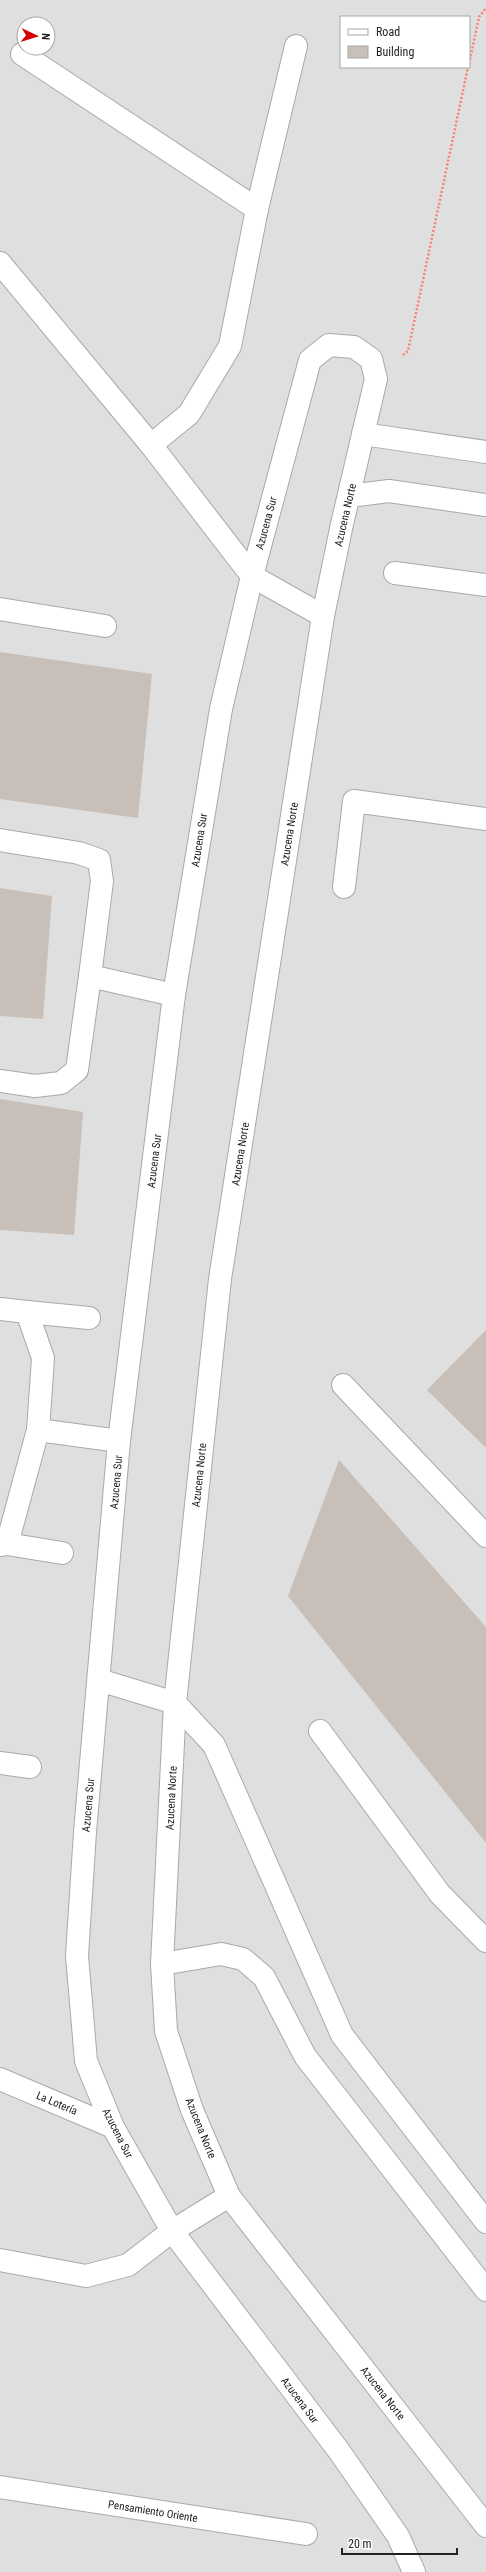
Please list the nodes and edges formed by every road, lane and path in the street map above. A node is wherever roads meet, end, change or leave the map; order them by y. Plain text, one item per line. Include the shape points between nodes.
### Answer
1 (486, 8) edge
2 (296, 46) dead end
3 (25, 56) edge
4 (470, 59) edge
5 (468, 68) edge
6 (257, 209) junction
7 (0, 263) edge
8 (354, 347) joint
9 (376, 379) junction
10 (363, 434) junction
11 (151, 445) junction
12 (486, 452) edge
13 (349, 496) junction
14 (486, 505) edge
15 (395, 573) dead end
16 (252, 576) junction
17 (486, 585) edge
18 (0, 609) edge
19 (323, 616) junction
20 (105, 626) dead end
21 (486, 819) edge
22 (0, 840) edge
23 (344, 886) dead end
24 (90, 976) junction
25 (174, 995) junction
26 (0, 1081) edge
27 (0, 1309) edge
28 (27, 1312) junction
29 (89, 1318) dead end
30 (343, 1386) dead end
31 (38, 1430) junction
32 (119, 1441) junction
33 (486, 1536) edge
34 (4, 1545) edge
35 (62, 1554) dead end
36 (99, 1680) junction
37 (175, 1703) junction
38 (320, 1731) dead end
39 (0, 1763) edge
40 (30, 1767) dead end
41 (486, 1941) edge
42 (162, 1964) junction
43 (0, 2078) edge
44 (113, 2127) junction
45 (229, 2196) junction
46 (486, 2222) edge
47 (172, 2231) junction
48 (0, 2260) edge
49 (486, 2290) edge
50 (0, 2487) edge
51 (486, 2526) edge
52 (306, 2534) dead end
53 (414, 2572) edge

1 - 4 path via 479,18
2 - 6 street
3 - 6 street
5 - 9 path via 408,351
6 - 11 street via 230,346 189,414
7 - 11 street
8 - 9 street, Azucena Norte via 371,359
8 - 16 street, Azucena Sur via 329,345 310,360
9 - 10 street, Azucena Norte
10 - 12 street
10 - 13 street, Azucena Norte
11 - 16 street
13 - 14 street via 389,491
13 - 19 street, Azucena Norte
15 - 17 street
16 - 19 street
16 - 25 street, Azucena Sur via 220,709
18 - 20 street
19 - 37 street, Azucena Norte via 220,1279
21 - 23 street via 354,801
22 - 24 street via 79,853 99,860 102,881
24 - 25 street
24 - 26 street via 78,1070 60,1083 35,1086
25 - 32 street, Azucena Sur
27 - 28 street
28 - 29 street
28 - 31 street via 43,1358
30 - 33 street
31 - 32 street
31 - 34 street
32 - 36 street, Azucena Sur
34 - 35 street
36 - 37 street
36 - 44 street, Azucena Sur via 77,1956 86,2061
37 - 42 street, Azucena Norte
37 - 46 street via 214,1745 342,2035
38 - 41 street via 440,1894
39 - 40 street
42 - 45 street, Azucena Norte via 166,2031 192,2110
42 - 49 street via 220,1954 243,1959 264,1977 305,2056
43 - 44 street, La Lotería
44 - 47 street, Azucena Sur
45 - 47 street
45 - 51 street, Azucena Norte
47 - 48 street via 128,2265 86,2276
47 - 53 street, Azucena Sur via 339,2451 398,2536
50 - 52 street, Pensamiento Oriente

